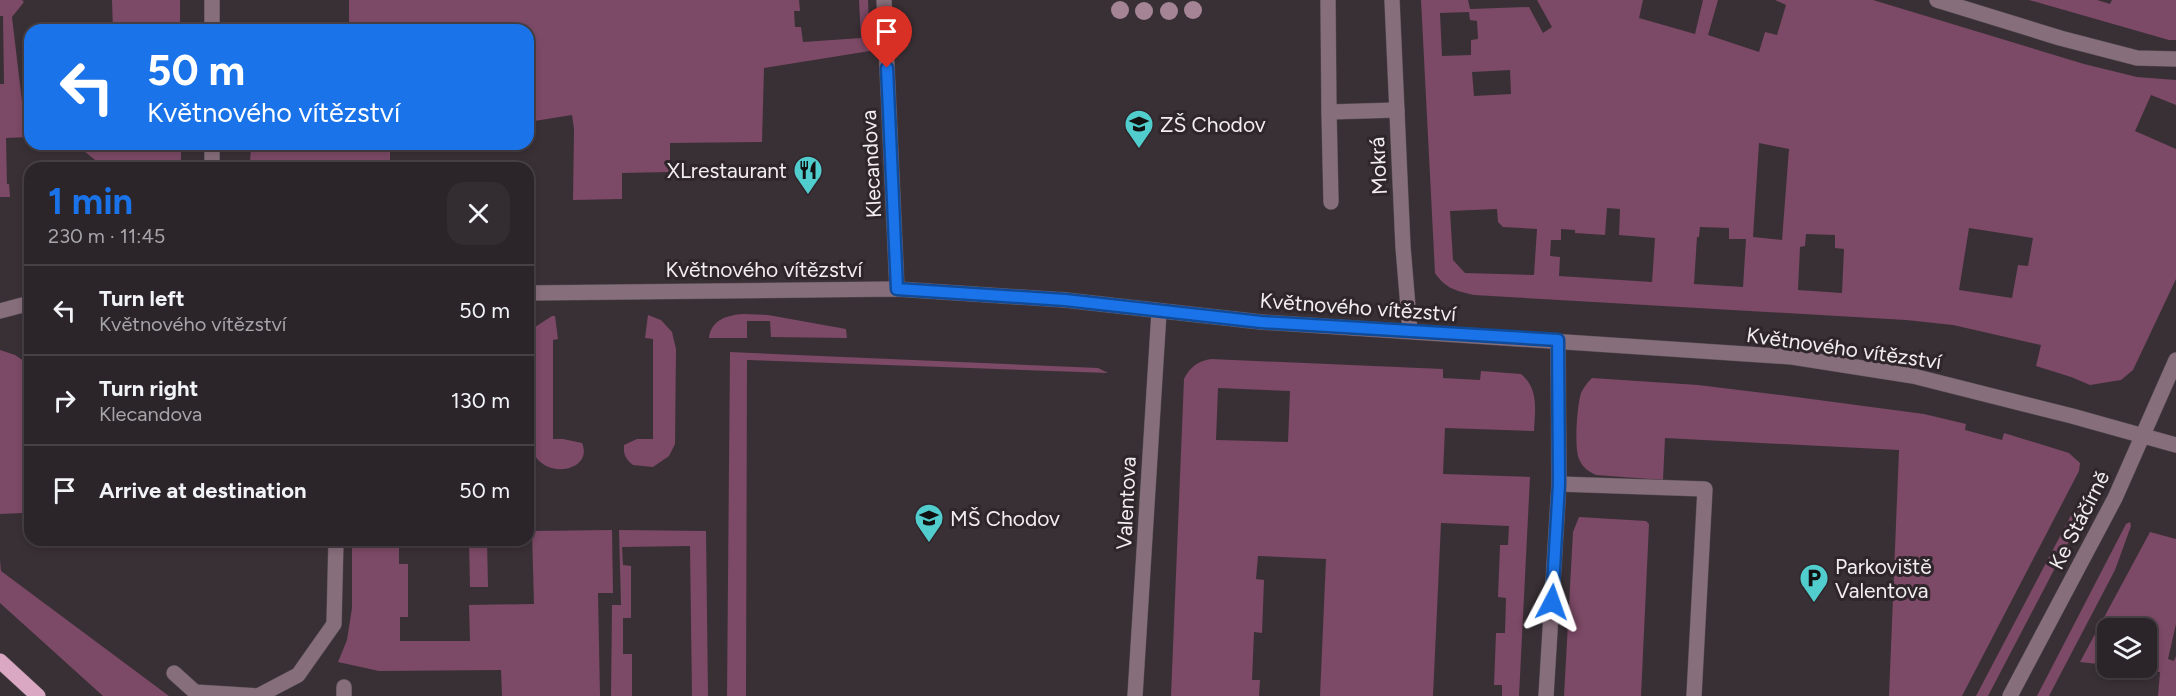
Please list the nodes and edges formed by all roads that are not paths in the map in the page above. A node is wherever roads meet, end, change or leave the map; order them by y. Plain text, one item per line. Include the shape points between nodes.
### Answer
1 (212, 0) edge
2 (884, 0) edge
3 (1328, 0) edge
4 (1392, 0) edge
5 (1937, 0) edge
6 (212, 24) edge
7 (2176, 59) edge
8 (1397, 110) junction
9 (1329, 112) junction
10 (1330, 202) dead end
11 (897, 289) junction
12 (534, 293) edge
13 (24, 305) edge
14 (0, 311) edge
15 (1159, 312) junction
16 (1410, 331) junction
17 (1558, 340) junction
18 (2176, 360) edge
19 (2142, 435) junction
20 (2176, 445) edge
21 (1559, 484) junction
22 (336, 546) edge
23 (0, 661) edge
24 (174, 673) dead end
25 (38, 696) edge
26 (1135, 696) edge
27 (1546, 696) edge
28 (1695, 696) edge
29 (2010, 696) edge

1 - 6 street
2 - 11 street, Klecandova
3 - 9 street
4 - 8 street, Mokrá
5 - 7 street via 2137,58
8 - 9 street
8 - 16 street, Mokrá
9 - 10 street
11 - 12 street, Květnového vítězství
11 - 15 street, Květnového vítězství via 1045,298
13 - 14 street
15 - 16 street, Květnového vítězství
15 - 26 street, Valentova
16 - 17 street, Květnového vítězství
17 - 19 street, Květnového vítězství via 1792,357 1902,374
17 - 21 street
18 - 19 street, Ke Stáčírně
19 - 20 street, Květnového vítězství
19 - 29 street, Ke Stáčírně via 2107,515
21 - 27 street
21 - 28 street via 1705,489
22 - 24 street via 334,624 298,675 258,696 195,692
23 - 25 main road

